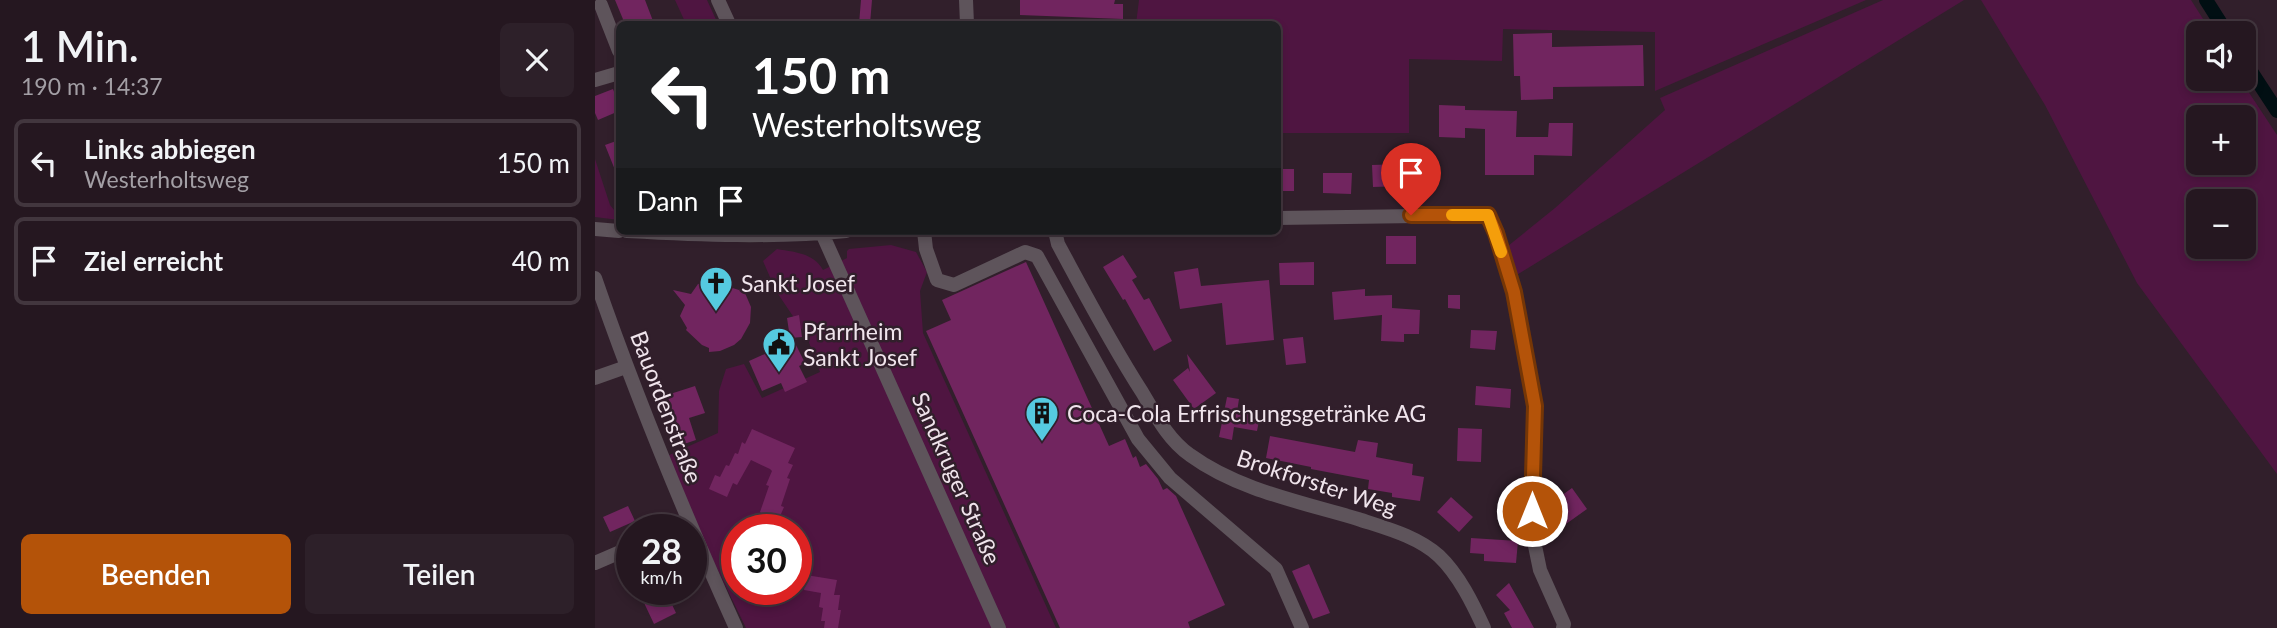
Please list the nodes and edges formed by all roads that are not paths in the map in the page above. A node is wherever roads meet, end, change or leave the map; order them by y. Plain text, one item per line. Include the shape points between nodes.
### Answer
1 (718, 0) edge
2 (966, 0) edge
3 (601, 5) dead end
4 (728, 21) edge
5 (967, 21) edge
6 (616, 43) edge
7 (616, 74) edge
8 (595, 80) edge
9 (1281, 218) edge
10 (595, 229) edge
11 (616, 230) edge
12 (823, 235) edge
13 (924, 235) edge
14 (1056, 235) edge
15 (595, 278) edge
16 (626, 367) junction
17 (595, 378) edge
18 (684, 514) edge
19 (616, 554) edge
20 (595, 563) edge
21 (707, 565) edge
22 (736, 628) edge
23 (999, 628) edge
24 (1302, 628) edge
25 (1484, 628) edge
26 (1563, 628) edge

1 - 4 street
2 - 5 street
3 - 6 street
7 - 8 street
9 - 26 street via 1488,215 1514,292 1535,406 1534,541
10 - 11 street
12 - 23 street, Sandkruger Straße
13 - 24 street via 937,279 954,285 1025,252 1037,256 1138,439 1170,478 1276,569
14 - 25 street, Brokforster Weg via 1107,336 1165,430 1187,453 1216,473 1387,528 1425,546 1455,576
15 - 16 street, Bauordenstraße
16 - 17 street
16 - 18 street, Bauordenstraße
19 - 20 street
21 - 22 street, Bauordenstraße

